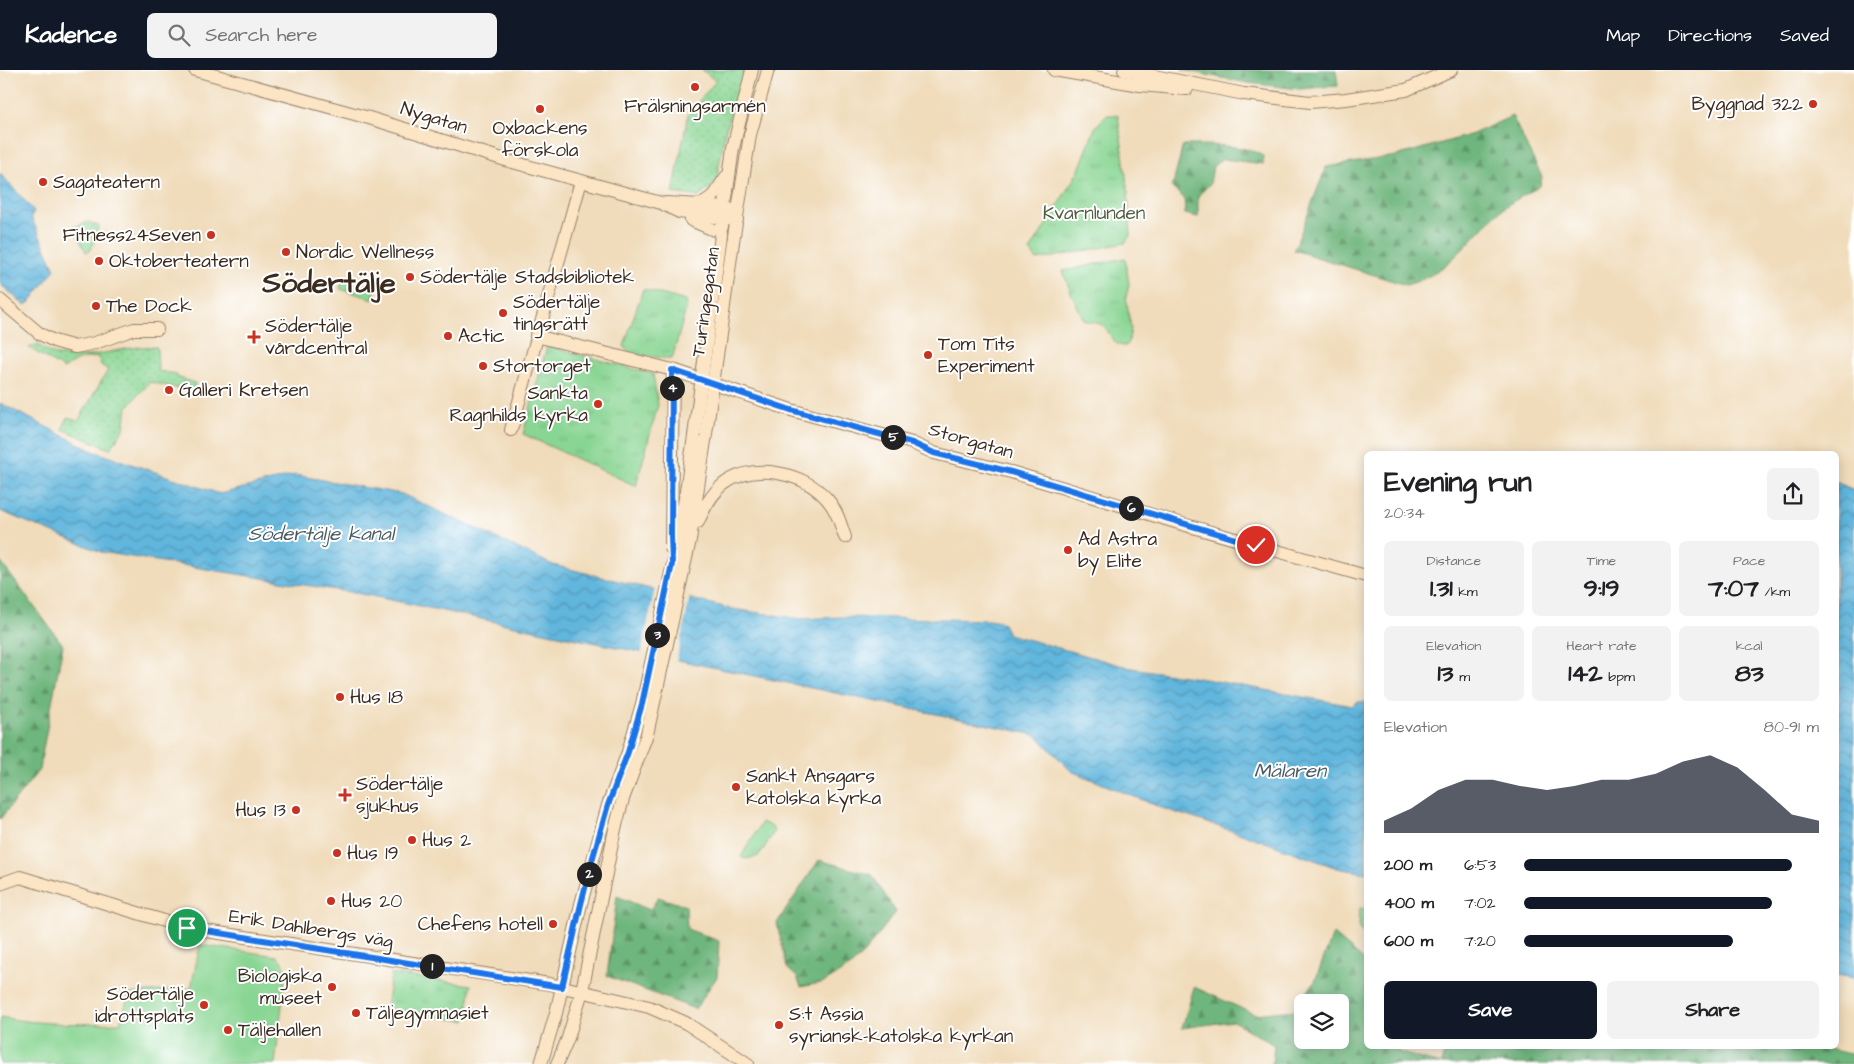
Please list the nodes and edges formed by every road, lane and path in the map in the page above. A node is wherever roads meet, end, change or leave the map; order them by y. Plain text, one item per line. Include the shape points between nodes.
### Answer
1 (195, 70) edge
2 (752, 70) edge
3 (768, 70) edge
4 (1054, 70) edge
5 (1124, 70) edge
6 (1452, 70) edge
7 (1244, 94) junction
8 (730, 168) junction
9 (581, 181) junction
10 (661, 203) junction
11 (700, 205) junction
12 (679, 212) junction
13 (724, 214) junction
14 (737, 215) junction
15 (721, 234) junction
16 (0, 300) edge
17 (157, 329) dead end
18 (536, 336) junction
19 (672, 370) junction
20 (511, 430) dead end
21 (700, 435) junction
22 (844, 537) dead end
23 (680, 538) junction
24 (1364, 575) edge
25 (648, 705) junction
26 (0, 884) edge
27 (562, 987) junction
28 (582, 992) junction
29 (541, 1064) edge
30 (557, 1064) edge
31 (748, 1064) edge

1 - 9 main road, Nygatan
2 - 8 main road, Turingegatan
3 - 14 main road, Turingegatan via 750,135
4 - 7 main road via 1140,85
5 - 7 main road
6 - 7 main road via 1406,90 1346,99 1310,102
8 - 11 main road via 718,190
8 - 13 main road, Turingegatan
9 - 10 main road, Nygatan
9 - 18 main road
10 - 11 main road, Nygatan
10 - 12 main road, Nygatan
11 - 13 main road, Nygatan
12 - 13 main road, Nygatan
12 - 15 main road
13 - 14 main road, Nygatan
13 - 15 main road, Turingegatan
14 - 21 main road, Turingegatan, bridge
15 - 21 main road, Turingegatan, bridge
16 - 17 main road via 35,330 54,341 75,346 95,343 134,329
18 - 19 main road, Storgatan
18 - 20 main road
19 - 23 main road
19 - 24 main road, Storgatan via 791,410 912,443 934,453 1011,472
21 - 23 main road, Turingegatan
22 - 23 main road via 838,515 814,488 775,472 758,472 738,476 724,484
23 - 25 main road
23 - 25 main road via 672,564
25 - 27 main road via 608,805
25 - 28 main road via 644,745 627,786 615,829
26 - 27 main road, Erik Dahlbergs väg via 20,877 187,928
27 - 28 main road, Erik Dahlbergs väg
27 - 29 main road
28 - 30 main road
28 - 31 main road, Erik Dahlbergs väg via 649,1007 686,1023

